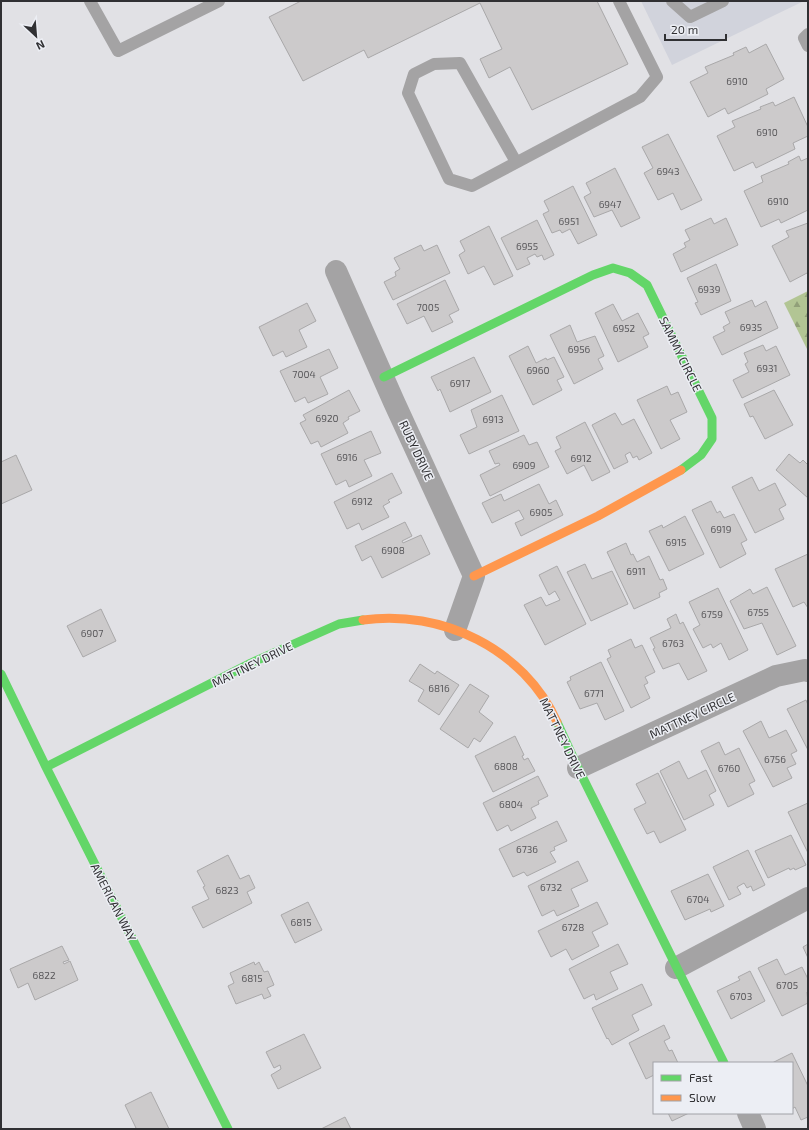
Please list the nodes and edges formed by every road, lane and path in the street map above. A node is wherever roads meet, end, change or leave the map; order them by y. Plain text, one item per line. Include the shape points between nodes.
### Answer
1 (90, 1) edge
2 (619, 1) edge
3 (672, 1) edge
4 (723, 1) edge
5 (216, 2) edge
6 (808, 34) edge
7 (808, 46) edge
8 (516, 162) junction
9 (336, 271) dead end
10 (384, 377) junction
11 (474, 576) junction
12 (455, 630) junction
13 (808, 671) edge
14 (1, 674) edge
15 (46, 767) junction
16 (578, 768) junction
17 (808, 898) edge
18 (676, 968) junction
19 (723, 1062) edge
20 (748, 1114) edge
21 (228, 1129) edge
22 (755, 1129) edge

1 - 5 lane via 118,52
2 - 8 lane via 657,76 640,97
3 - 4 lane via 690,17
6 - 7 lane via 804,38
8 - 8 lane via 472,186 449,179 408,93 414,74 434,64 460,64
9 - 10 street, RUBY DRIVE
10 - 11 street, RUBY DRIVE
10 - 11 street, SAMMY CIRCLE via 586,278 613,268 630,273 647,285 712,418 712,439 701,455 685,468 598,516
11 - 12 street
12 - 15 street, MATTNEY DRIVE via 420,620 380,618 339,624 251,663
12 - 16 street, MATTNEY DRIVE via 487,644 513,662 535,685 553,713
13 - 16 street, MATTNEY CIRCLE via 776,676
14 - 15 street, AMERICAN WAY
15 - 21 street, AMERICAN WAY
16 - 18 street, MATTNEY DRIVE
17 - 18 street
18 - 19 street, MATTNEY DRIVE
20 - 22 street

